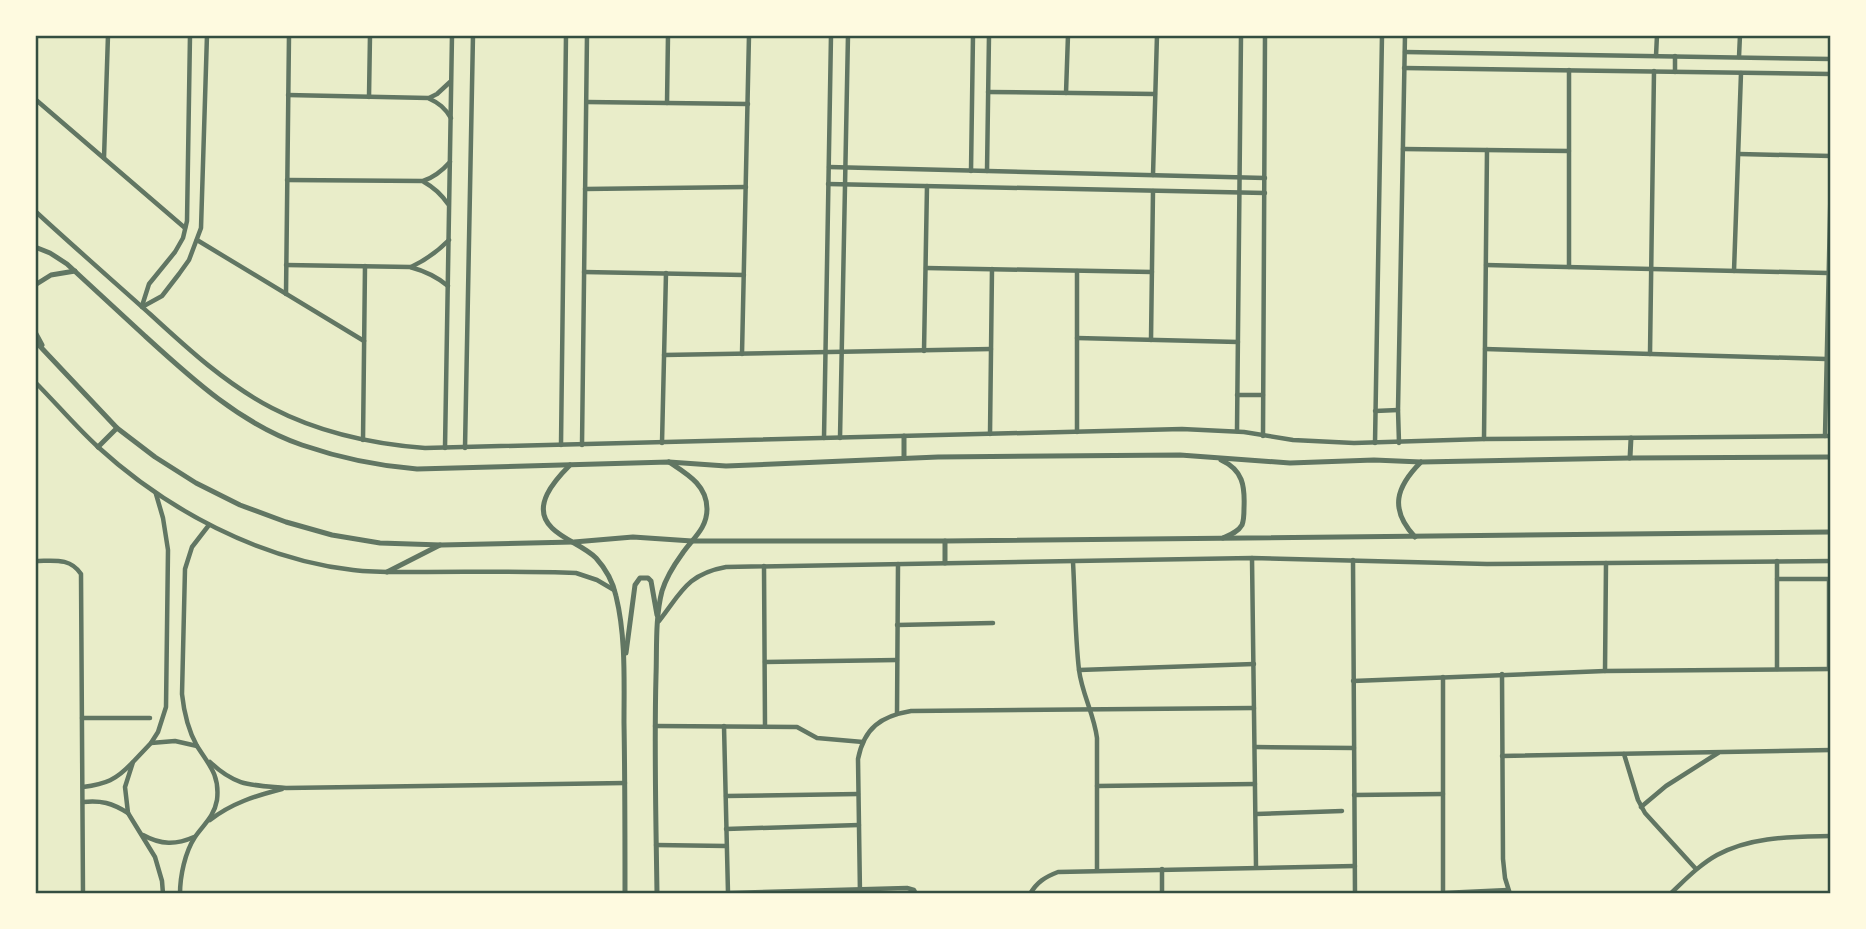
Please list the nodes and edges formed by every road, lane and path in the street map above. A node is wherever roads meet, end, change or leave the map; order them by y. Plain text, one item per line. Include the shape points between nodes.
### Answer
1 (108, 35) edge
2 (190, 35) edge
3 (207, 35) edge
4 (289, 35) edge
5 (370, 35) edge
6 (452, 35) edge
7 (473, 35) edge
8 (566, 35) edge
9 (587, 35) edge
10 (668, 35) edge
11 (749, 35) edge
12 (831, 35) edge
13 (848, 35) edge
14 (973, 35) edge
15 (989, 35) edge
16 (1068, 35) edge
17 (1157, 35) edge
18 (1241, 35) edge
19 (1265, 35) edge
20 (1382, 35) edge
21 (1405, 35) edge
22 (1657, 35) edge
23 (1740, 35) edge
24 (1405, 52) junction
25 (1656, 56) junction
26 (1675, 56) junction
27 (1739, 57) junction
28 (1831, 58) edge
29 (1404, 68) junction
30 (1569, 70) junction
31 (1654, 71) junction
32 (1675, 72) junction
33 (1741, 73) junction
34 (1831, 74) edge
35 (451, 81) junction
36 (988, 92) junction
37 (1066, 93) junction
38 (1155, 94) junction
39 (288, 95) junction
40 (369, 97) junction
41 (428, 98) junction
42 (35, 99) edge
43 (587, 102) junction
44 (667, 103) junction
45 (748, 104) junction
46 (451, 118) junction
47 (1403, 149) junction
48 (1487, 150) junction
49 (1569, 151) junction
50 (1739, 154) junction
51 (1831, 156) edge
52 (104, 159) junction
53 (450, 162) junction
54 (829, 167) junction
55 (845, 167) junction
56 (971, 170) junction
57 (987, 171) junction
58 (1831, 171) edge
59 (1153, 175) junction
60 (1239, 177) junction
61 (1265, 178) junction
62 (287, 180) junction
63 (423, 181) junction
64 (828, 184) junction
65 (845, 184) junction
66 (927, 186) junction
67 (746, 187) junction
68 (586, 189) junction
69 (1153, 191) junction
70 (1239, 193) junction
71 (1265, 193) junction
72 (449, 207) junction
73 (35, 211) edge
74 (185, 228) junction
75 (197, 240) junction
76 (449, 240) junction
77 (35, 247) edge
78 (286, 265) junction
79 (1486, 265) junction
80 (365, 266) junction
81 (410, 267) junction
82 (1569, 267) junction
83 (926, 268) junction
84 (992, 269) junction
85 (1651, 269) junction
86 (75, 271) junction
87 (1077, 271) junction
88 (1734, 271) junction
89 (584, 272) junction
90 (1152, 272) junction
91 (666, 273) junction
92 (1828, 273) junction
93 (744, 275) junction
94 (35, 285) edge
95 (448, 286) junction
96 (286, 294) junction
97 (142, 307) junction
98 (35, 332) edge
99 (1077, 338) junction
100 (1151, 340) junction
101 (35, 341) edge
102 (364, 341) junction
103 (1238, 342) junction
104 (991, 349) junction
105 (1485, 349) junction
106 (925, 351) junction
107 (825, 352) junction
108 (842, 352) junction
109 (47, 353) junction
110 (742, 354) junction
111 (1650, 354) junction
112 (664, 355) junction
113 (1826, 359) junction
114 (35, 382) edge
115 (1237, 395) junction
116 (1264, 395) junction
117 (1398, 410) junction
118 (1375, 411) junction
119 (117, 428) junction
120 (1237, 431) junction
121 (1077, 432) junction
122 (990, 434) junction
123 (904, 436) junction
124 (1263, 436) junction
125 (1828, 436) edge
126 (824, 438) junction
127 (840, 438) junction
128 (1631, 438) junction
129 (1484, 439) junction
130 (363, 440) junction
131 (662, 443) junction
132 (1375, 443) junction
133 (1399, 443) junction
134 (561, 445) junction
135 (582, 445) junction
136 (98, 447) junction
137 (445, 448) junction
138 (465, 448) junction
139 (1630, 457) junction
140 (1831, 457) edge
141 (904, 458) junction
142 (1217, 458) junction
143 (668, 462) junction
144 (1420, 462) junction
145 (570, 465) junction
146 (156, 493) junction
147 (209, 525) junction
148 (1831, 532) edge
149 (1415, 537) junction
150 (1220, 539) junction
151 (692, 541) junction
152 (945, 541) junction
153 (574, 542) junction
154 (441, 545) junction
155 (1252, 558) junction
156 (1353, 560) junction
157 (35, 561) edge
158 (1777, 561) junction
159 (1831, 561) edge
160 (1073, 562) junction
161 (945, 563) junction
162 (1606, 563) junction
163 (898, 564) junction
164 (764, 566) junction
165 (387, 572) junction
166 (1777, 579) junction
167 (1830, 579) edge
168 (615, 591) junction
169 (658, 621) junction
170 (993, 623) dead end
171 (897, 625) junction
172 (897, 660) junction
173 (765, 662) junction
174 (1254, 664) junction
175 (624, 666) junction
176 (1777, 669) junction
177 (1830, 669) edge
178 (1079, 670) junction
179 (1605, 671) junction
180 (1502, 674) junction
181 (1443, 677) junction
182 (1353, 681) junction
183 (1254, 708) junction
184 (1091, 709) junction
185 (897, 713) junction
186 (82, 718) junction
187 (150, 718) dead end
188 (655, 726) junction
189 (724, 726) junction
190 (765, 726) junction
191 (863, 742) junction
192 (151, 743) junction
193 (197, 746) junction
194 (1255, 747) junction
195 (1354, 748) junction
196 (1831, 750) edge
197 (1720, 752) junction
198 (1624, 754) junction
199 (1502, 756) junction
200 (133, 762) junction
201 (210, 762) junction
202 (625, 783) junction
203 (1255, 784) junction
204 (1097, 786) junction
205 (83, 787) junction
206 (286, 788) junction
207 (858, 794) junction
208 (1443, 794) junction
209 (1354, 795) junction
210 (725, 796) junction
211 (83, 802) junction
212 (1641, 807) junction
213 (1342, 811) dead end
214 (128, 813) junction
215 (1256, 814) junction
216 (209, 821) junction
217 (859, 825) junction
218 (726, 829) junction
219 (142, 835) junction
220 (196, 836) junction
221 (1831, 836) edge
222 (656, 845) junction
223 (726, 846) junction
224 (1354, 866) junction
225 (1256, 867) junction
226 (1162, 869) junction
227 (1097, 870) junction
228 (1696, 870) junction
229 (860, 891) edge
230 (1509, 892) edge
231 (763, 893) edge
232 (1443, 893) edge
233 (83, 894) edge
234 (163, 894) edge
235 (180, 894) edge
236 (625, 894) edge
237 (657, 894) edge
238 (728, 894) edge
239 (916, 894) edge
240 (1030, 894) edge
241 (1162, 894) edge
242 (1355, 894) edge
243 (1670, 894) edge

1 - 52 street
2 - 74 street
3 - 75 street
4 - 39 street
5 - 40 street
6 - 35 street
7 - 138 street
8 - 134 street
9 - 43 street
10 - 44 street
11 - 45 street
12 - 54 street
13 - 55 street
14 - 56 street
15 - 36 street
16 - 37 street
17 - 38 street
18 - 60 street
19 - 61 street
20 - 118 street
21 - 24 street
22 - 25 street
23 - 27 street
24 - 25 street
24 - 29 street
25 - 26 street
26 - 27 street
26 - 32 street
27 - 28 street
29 - 30 street
29 - 47 street
30 - 31 street
30 - 49 street
31 - 32 street
31 - 85 street
32 - 33 street
33 - 34 street
33 - 50 street
35 - 41 street
35 - 46 street
36 - 37 street
36 - 57 street
37 - 38 street
38 - 59 street
39 - 40 street
39 - 62 street
40 - 41 street
41 - 46 street via 438,102
42 - 52 street
43 - 44 street
43 - 68 street
44 - 45 street
45 - 67 street
46 - 53 street
47 - 48 street
47 - 117 street
48 - 49 street
48 - 79 street
49 - 82 street
50 - 51 street
50 - 88 street
52 - 74 street
53 - 63 street
53 - 72 street
54 - 55 street
54 - 64 street
55 - 56 street
55 - 65 street
56 - 57 street
57 - 59 street
58 - 92 street
59 - 60 street
60 - 61 street
60 - 70 street
61 - 71 street
62 - 63 street
62 - 78 street
63 - 72 street via 443,196
64 - 65 street
64 - 107 street
65 - 66 street
65 - 108 street
66 - 69 street
66 - 83 street
67 - 68 street
67 - 93 street
68 - 89 street
69 - 70 street
69 - 90 street
70 - 71 street
70 - 103 street
71 - 116 street
72 - 76 street
73 - 97 street
74 - 97 street via 176,252 149,284
75 - 96 street
75 - 97 street via 189,260 162,296
76 - 81 street via 425,261
76 - 95 street
77 - 86 street
78 - 80 street
78 - 96 street
79 - 82 street
79 - 105 street
80 - 81 street
80 - 102 street
81 - 95 street
82 - 85 street
83 - 84 street
83 - 106 street
84 - 87 street
84 - 104 street
85 - 88 street
85 - 111 street
86 - 94 street via 51,275
86 - 145 street via 190,378 224,404 300,444 347,459 417,469
87 - 90 street
87 - 99 street
88 - 92 street
89 - 91 street
89 - 135 street
90 - 100 street
91 - 93 street
91 - 112 street
92 - 113 street
93 - 110 street
95 - 137 street
96 - 102 street
97 - 130 street via 206,365 272,409
98 - 109 street
99 - 100 street
99 - 121 street
100 - 103 street
101 - 109 street
102 - 130 street
103 - 115 street
104 - 106 street
104 - 122 street
105 - 111 street
105 - 129 street
106 - 108 street
107 - 108 street
107 - 110 street
107 - 126 street
108 - 127 street
109 - 119 street
110 - 112 street
111 - 113 street
112 - 131 street
113 - 125 street
114 - 136 street
115 - 116 street
115 - 120 street
116 - 124 street
117 - 118 street
117 - 133 street
118 - 132 street
119 - 136 street
119 - 154 street via 196,483 286,522 380,543
120 - 121 street
120 - 124 street
121 - 122 street
122 - 123 street
123 - 127 street
123 - 141 street
124 - 132 street
125 - 128 street
126 - 127 street
126 - 131 street
128 - 129 street
128 - 139 street
129 - 133 street
130 - 137 street
131 - 135 street
132 - 133 street
134 - 135 street
134 - 138 street
136 - 146 street
137 - 138 street
139 - 140 street
139 - 144 street
141 - 142 street
141 - 143 street via 726,466
142 - 144 street via 1290,463
142 - 150 street via 1233,466 1245,495 1240,528
143 - 145 street
143 - 151 street via 691,477 704,493 705,524
144 - 149 street via 1401,485 1398,499 1399,514
145 - 153 street via 550,487 544,515 551,528
146 - 147 street
146 - 192 street via 168,550 166,695 163,720
147 - 165 street via 304,562
147 - 193 street via 192,547 186,569 182,694
148 - 149 street
149 - 150 street
150 - 152 street
151 - 152 street
151 - 153 street via 633,537
151 - 169 street via 667,578
152 - 161 street
153 - 154 street
153 - 168 street via 596,558
154 - 165 street
155 - 156 street
155 - 160 street
155 - 174 street
156 - 162 street
156 - 182 street
157 - 186 street via 69,562 81,574
158 - 159 street
158 - 162 street
158 - 166 street
160 - 161 street
160 - 178 street
161 - 163 street
162 - 179 street
163 - 164 street
163 - 171 street
164 - 169 street via 701,574
164 - 173 street
165 - 168 street via 576,573
166 - 167 street
166 - 176 street
167 - 177 street
168 - 175 street
169 - 175 street via 652,585 648,578 640,579 635,585
169 - 188 street
170 - 171 street
171 - 172 street
172 - 173 street
172 - 185 street
173 - 190 street
174 - 178 street
174 - 183 street
175 - 202 street
176 - 177 street
176 - 179 street
178 - 184 street
179 - 180 street
180 - 181 street
180 - 199 street
181 - 182 street
181 - 208 street
182 - 195 street
183 - 184 street
183 - 194 street
184 - 185 street
184 - 204 street via 1097,738
185 - 191 street via 876,724
186 - 187 street
186 - 205 street
188 - 189 street
188 - 222 street
189 - 190 street
189 - 210 street
190 - 191 street via 797,727 817,738
191 - 207 street
192 - 193 street via 175,741
192 - 200 street
193 - 201 street
194 - 195 street
194 - 203 street
195 - 209 street
196 - 197 street
197 - 198 street
197 - 212 street
198 - 199 street
198 - 212 street
199 - 230 street via 1503,859
200 - 205 street via 120,776
200 - 214 street via 125,787
201 - 206 street via 241,783
201 - 216 street via 217,802
202 - 206 street
202 - 236 street
203 - 204 street
203 - 215 street
204 - 227 street
205 - 211 street
206 - 216 street via 242,801
207 - 210 street
207 - 217 street
208 - 209 street
208 - 232 street
209 - 224 street
210 - 218 street
211 - 214 street via 114,804
211 - 233 street
212 - 228 street
213 - 215 street
214 - 219 street
215 - 225 street
216 - 220 street
217 - 218 street
217 - 229 street
218 - 223 street
219 - 220 street via 169,844
219 - 234 street via 159,869
220 - 235 street via 185,862
221 - 228 street via 1763,839 1739,845
222 - 223 street
222 - 237 street
223 - 238 street
224 - 225 street
224 - 242 street
225 - 226 street
226 - 227 street
226 - 241 street
227 - 240 street via 1046,876
228 - 243 street
229 - 231 street
229 - 239 street via 907,888
230 - 232 street
231 - 238 street

